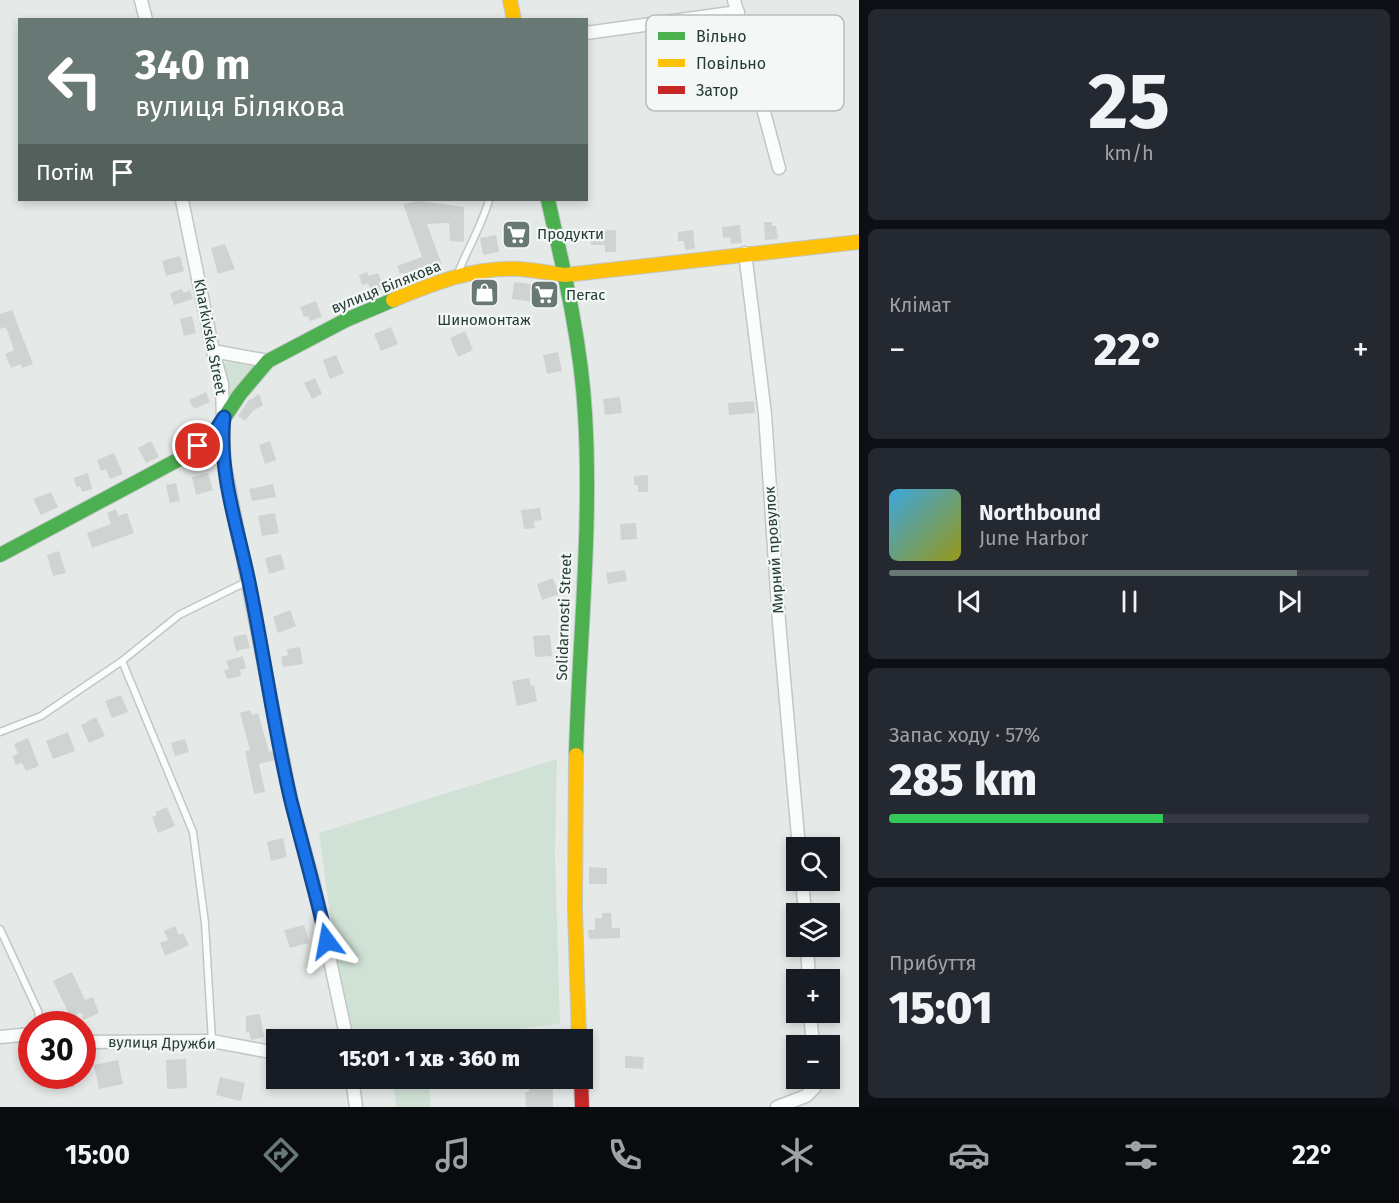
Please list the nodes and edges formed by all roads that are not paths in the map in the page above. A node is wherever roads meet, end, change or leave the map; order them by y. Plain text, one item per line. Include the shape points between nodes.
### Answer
1 (141, 0) edge
2 (510, 0) edge
3 (736, 6) edge
4 (686, 15) edge
5 (146, 18) edge
6 (514, 18) edge
7 (646, 22) edge
8 (588, 33) edge
9 (764, 111) edge
10 (779, 168) dead end
11 (182, 201) edge
12 (489, 201) edge
13 (548, 201) edge
14 (859, 242) edge
15 (745, 253) junction
16 (565, 275) junction
17 (457, 276) junction
18 (213, 351) junction
19 (268, 361) junction
20 (224, 417) junction
21 (0, 555) edge
22 (249, 580) junction
23 (122, 661) junction
24 (0, 732) edge
25 (799, 837) edge
26 (0, 929) edge
27 (38, 1011) edge
28 (345, 1029) edge
29 (579, 1029) edge
30 (18, 1035) edge
31 (0, 1037) edge
32 (212, 1041) junction
33 (96, 1042) edge
34 (266, 1051) edge
35 (354, 1089) edge
36 (581, 1089) edge
37 (813, 1089) edge
38 (356, 1107) edge
39 (582, 1107) edge
40 (777, 1107) edge

1 - 5 street
2 - 6 street
3 - 4 street
7 - 8 street
9 - 10 street
11 - 18 street, Kharkivska Street
12 - 17 lane
13 - 16 street, Solidarnosti Street
14 - 15 street, вулиця Білякова
15 - 16 street, вулиця Білякова
15 - 25 street, Мирний провулок via 765,414
16 - 17 street, вулиця Білякова via 519,269
16 - 29 street, Solidarnosti Street via 578,340 586,456 574,922
17 - 19 street, вулиця Білякова via 346,320
18 - 19 street
18 - 20 street, Kharkivska Street via 222,384
19 - 20 street, вулиця Білякова
20 - 21 street, вулиця Білякова via 212,436 185,456
20 - 22 street, Kharkivska Street via 224,462
22 - 23 lane via 179,615
22 - 28 street, Kharkivska Street via 291,800
23 - 24 lane via 41,716
23 - 32 lane via 193,832 205,923
26 - 27 lane
30 - 31 street
32 - 33 street, вулиця Дружби
32 - 34 street, вулиця Дружби
35 - 38 street
36 - 39 street
37 - 40 street via 806,1096

